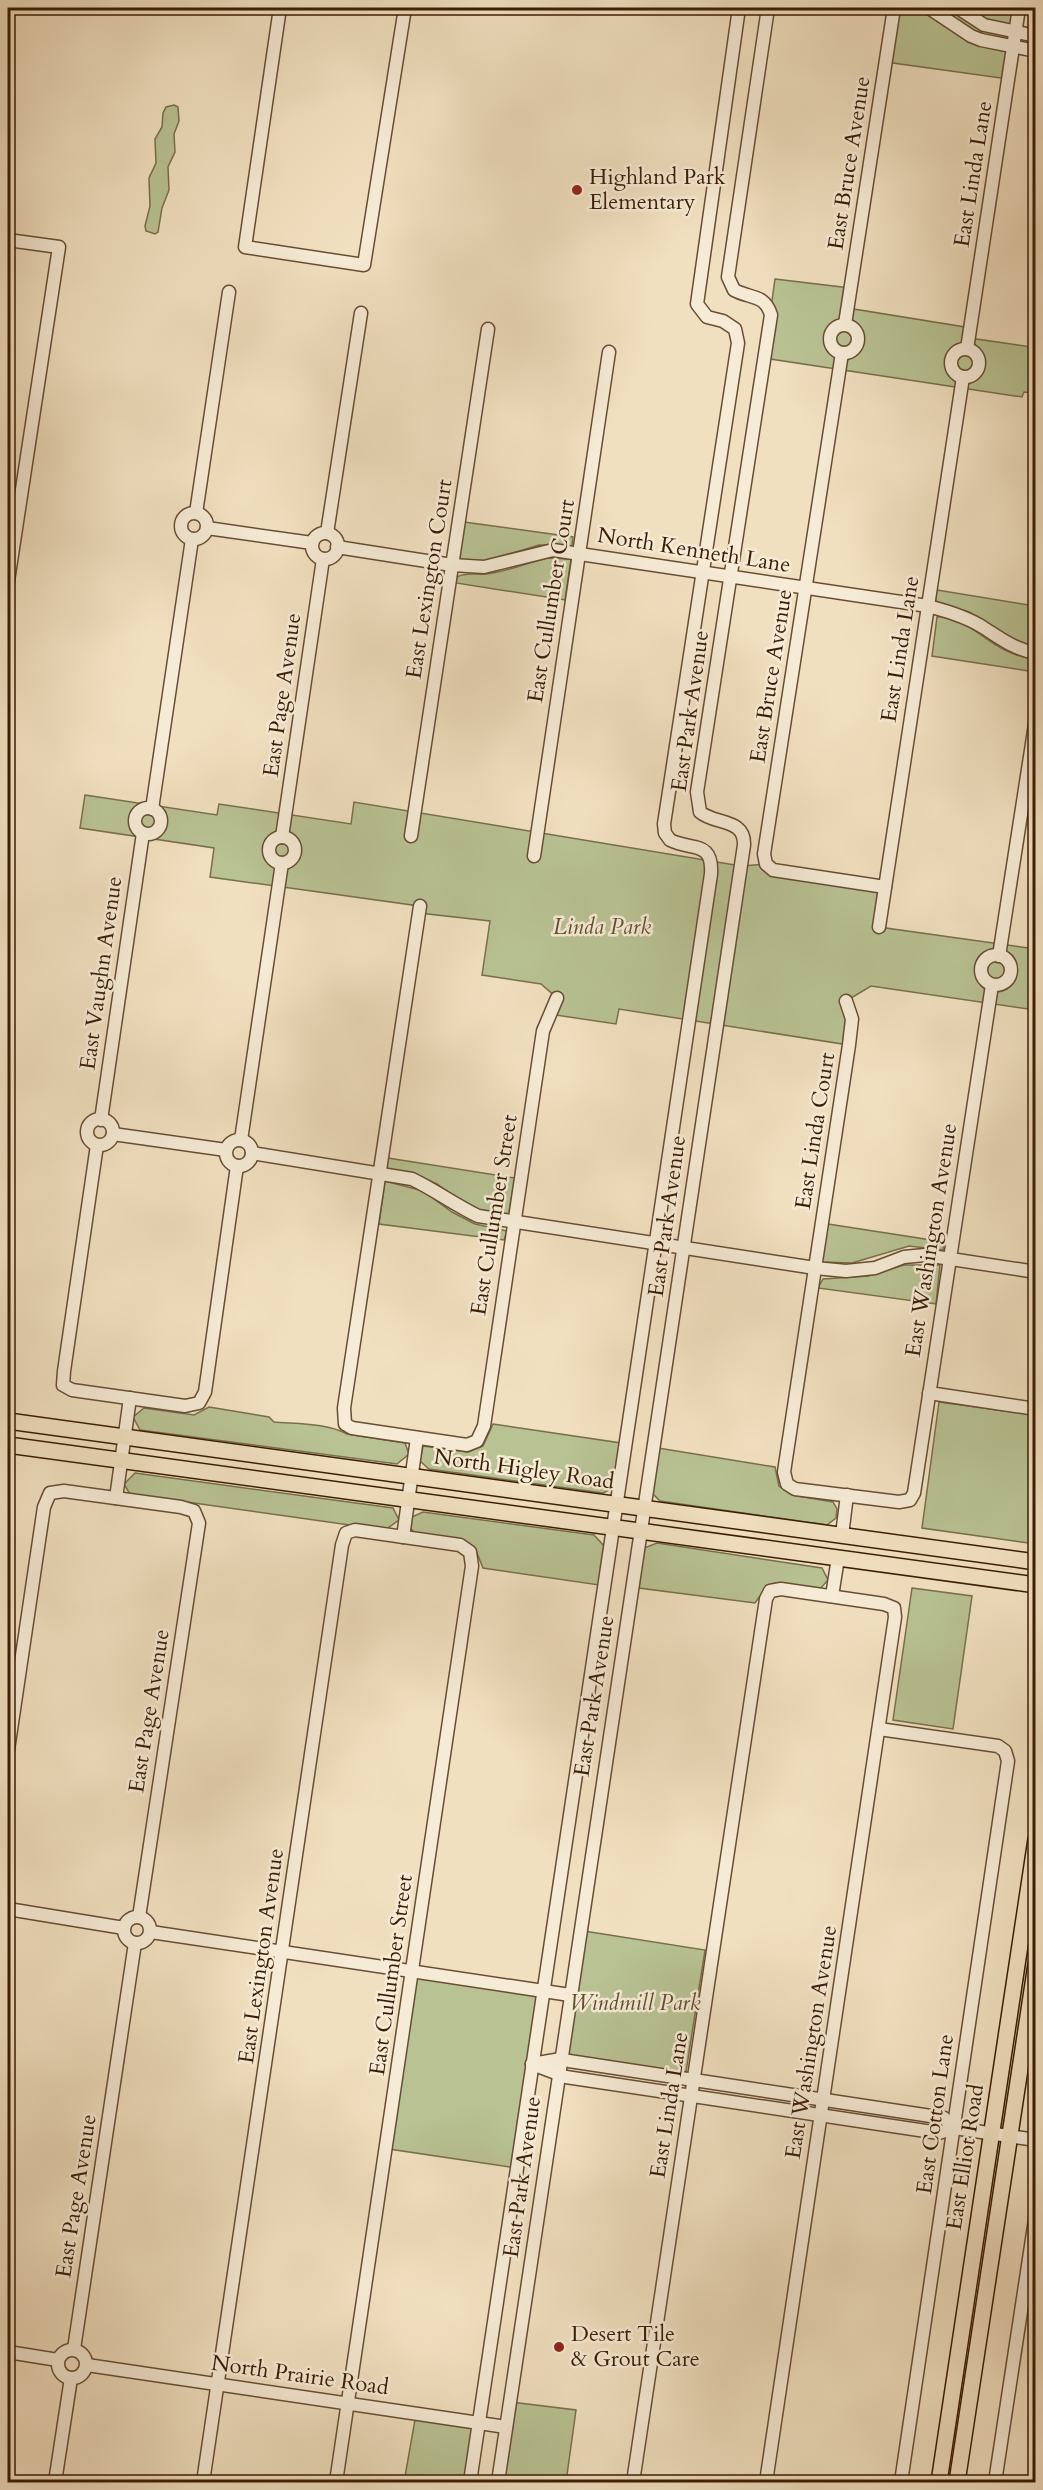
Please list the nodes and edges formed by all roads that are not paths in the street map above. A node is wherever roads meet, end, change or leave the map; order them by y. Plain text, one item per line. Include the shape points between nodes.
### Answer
1 (280, 8) edge
2 (405, 8) edge
3 (740, 8) edge
4 (768, 8) edge
5 (894, 8) edge
6 (929, 8) edge
7 (957, 8) edge
8 (1019, 8) edge
9 (1035, 36) edge
10 (1014, 40) junction
11 (1035, 51) edge
12 (8, 240) edge
13 (229, 292) dead end
14 (361, 313) dead end
15 (845, 324) junction
16 (488, 329) dead end
17 (967, 349) junction
18 (609, 352) dead end
19 (842, 353) junction
20 (963, 376) junction
21 (196, 513) junction
22 (207, 528) junction
23 (327, 533) junction
24 (192, 539) junction
25 (312, 543) junction
26 (338, 547) junction
27 (579, 554) junction
28 (323, 559) junction
29 (453, 566) junction
30 (703, 572) junction
31 (731, 577) junction
32 (8, 581) edge
33 (806, 589) junction
34 (928, 606) junction
35 (1035, 653) edge
36 (1035, 718) edge
37 (152, 809) junction
38 (143, 833) junction
39 (411, 836) dead end
40 (282, 837) junction
41 (534, 856) dead end
42 (282, 863) junction
43 (885, 887) junction
44 (420, 906) dead end
45 (879, 927) dead end
46 (999, 956) junction
47 (992, 985) junction
48 (557, 998) dead end
49 (846, 1001) dead end
50 (100, 1120) junction
51 (112, 1134) junction
52 (241, 1140) junction
53 (97, 1145) junction
54 (226, 1150) junction
55 (252, 1154) junction
56 (237, 1166) junction
57 (379, 1174) junction
58 (514, 1223) junction
59 (655, 1244) junction
60 (683, 1249) junction
61 (949, 1258) junction
62 (815, 1268) junction
63 (1035, 1272) edge
64 (929, 1393) junction
65 (130, 1398) junction
66 (1035, 1409) edge
67 (8, 1421) edge
68 (124, 1437) junction
69 (417, 1438) junction
70 (8, 1445) edge
71 (121, 1461) junction
72 (411, 1477) junction
73 (848, 1495) junction
74 (116, 1498) junction
75 (408, 1499) junction
76 (616, 1504) junction
77 (644, 1508) junction
78 (613, 1527) junction
79 (641, 1531) junction
80 (842, 1535) junction
81 (403, 1537) junction
82 (838, 1558) junction
83 (1035, 1562) edge
84 (1035, 1585) edge
85 (832, 1596) junction
86 (879, 1729) junction
87 (8, 1750) edge
88 (1035, 1839) edge
89 (8, 1909) edge
90 (139, 1917) junction
91 (124, 1928) junction
92 (151, 1932) junction
93 (135, 1943) junction
94 (283, 1951) junction
95 (1035, 1964) edge
96 (413, 1971) junction
97 (543, 1991) junction
98 (570, 1995) junction
99 (561, 2060) junction
100 (532, 2064) junction
101 (558, 2076) junction
102 (694, 2080) junction
103 (692, 2095) junction
104 (823, 2100) junction
105 (821, 2115) junction
106 (954, 2128) junction
107 (1000, 2135) junction
108 (1035, 2140) edge
109 (1035, 2213) edge
110 (74, 2349) junction
111 (8, 2352) edge
112 (58, 2360) junction
113 (87, 2365) junction
114 (71, 2378) junction
115 (218, 2384) junction
116 (348, 2404) junction
117 (477, 2423) junction
118 (506, 2427) junction
119 (55, 2482) edge
120 (203, 2482) edge
121 (336, 2482) edge
122 (470, 2482) edge
123 (498, 2482) edge
124 (633, 2482) edge
125 (766, 2482) edge
126 (901, 2482) edge
127 (939, 2482) edge
128 (957, 2482) edge
129 (995, 2482) edge

1 - 2 street via 245,247 364,266
3 - 30 street, East Park Avenue via 697,294 702,313 730,324 738,343
4 - 31 street, East Park Avenue via 728,277 734,290 760,299 768,305 771,315
5 - 15 street, East Bruce Avenue
6 - 10 street via 970,36 991,44
7 - 10 street
8 - 10 street
9 - 10 street
10 - 11 street
10 - 17 street, East Linda Lane
12 - 32 street via 59,247
13 - 21 street
14 - 23 street
15 - 19 street, East Bruce Avenue via 834,328 830,339 833,348
15 - 19 street, East Bruce Avenue via 854,328 859,339 851,351
16 - 29 street, East Lexington Court
17 - 20 street, East Linda Lane via 976,354 978,366 972,374
17 - 20 street, East Linda Lane via 958,350 951,358 952,369
18 - 27 street, East Cullumber Court
19 - 33 street, East Bruce Avenue
20 - 34 street, East Linda Lane
21 - 22 street via 205,519
21 - 24 street via 188,515 182,524 184,534
22 - 24 street via 202,536
22 - 25 street
23 - 25 street via 318,535
23 - 26 street via 335,538
24 - 37 street
25 - 28 street via 314,553
26 - 28 street via 333,556
26 - 29 street, North Kenneth Lane
27 - 29 street, North Kenneth Lane via 553,550 484,567
27 - 30 street, North Kenneth Lane
27 - 41 street, East Cullumber Court
28 - 40 street, East Page Avenue
29 - 39 street, East Lexington Court
30 - 31 street, North Kenneth Lane
30 - 59 street, East Park Avenue via 664,824 670,840 705,850 711,859 711,874
31 - 33 street, North Kenneth Lane
31 - 60 street, East Park Avenue via 697,792 700,812 706,818 738,827 743,832 744,845
33 - 34 street, North Kenneth Lane
33 - 43 street, East Bruce Avenue via 764,854 766,864 773,870
34 - 35 street, North Kenneth Lane via 981,626 1020,651
34 - 43 street, East Linda Lane
36 - 46 street
37 - 38 street via 141,810 135,818 136,827
37 - 38 street via 159,815 160,825 155,832
38 - 50 street, East Vaughn Avenue
40 - 42 street via 290,840 295,850 291,859
40 - 42 street via 272,841 269,852 273,860
42 - 52 street
43 - 45 street, East Linda Lane
44 - 57 street
46 - 47 street, East Washington Avenue via 986,959 981,969 983,978
46 - 47 street via 1007,961 1010,974 1004,982
47 - 61 street, East Washington Avenue
48 - 58 street, East Cullumber Street via 543,1031
49 - 62 street, East Linda Court via 852,1019 849,1045
50 - 51 street via 109,1124
50 - 53 street via 92,1122 87,1131 88,1139
51 - 53 street via 106,1144
51 - 54 street
52 - 54 street via 232,1142
52 - 55 street
53 - 65 street via 63,1384 72,1389
54 - 56 street via 227,1159
55 - 56 street via 247,1163
55 - 57 street
56 - 65 street via 204,1392 199,1403 185,1406
57 - 58 street via 412,1179 478,1216
57 - 69 street via 344,1408 345,1424
58 - 59 street
58 - 69 street, East Cullumber Street via 484,1426 477,1441 467,1445
59 - 60 street
59 - 76 street, East Park Avenue
60 - 62 street
60 - 77 street, East Park Avenue
61 - 62 street via 904,1257 875,1268 846,1271
61 - 63 street
61 - 64 street, East Washington Avenue
62 - 73 street via 784,1472 787,1484 795,1489
64 - 66 street
64 - 73 street, East Washington Avenue via 910,1500
65 - 68 street
67 - 68 main road, North Higley Road
68 - 71 street
68 - 72 main road, North Higley Road
69 - 72 street
70 - 71 main road, North Higley Road
71 - 74 street
71 - 75 main road, North Higley Road
72 - 75 street
72 - 76 main road, North Higley Road
73 - 80 street
74 - 87 street via 64,1491 50,1493 44,1507
74 - 90 street, East Page Avenue via 181,1507 194,1511 199,1523
75 - 78 main road, North Higley Road
75 - 81 street
76 - 77 main road, North Higley Road
76 - 78 street, East Park Avenue
77 - 79 street, East Park Avenue
77 - 80 main road, North Higley Road
78 - 79 main road, North Higley Road
78 - 97 street, East Park Avenue
79 - 82 main road, North Higley Road
79 - 98 street, East Park Avenue
80 - 83 main road, North Higley Road
81 - 94 street, East Lexington Avenue via 355,1530 346,1533 342,1545
81 - 96 street, East Cullumber Street via 460,1545 470,1552 472,1566
82 - 84 main road, North Higley Road
82 - 85 street
85 - 86 street, East Washington Avenue via 894,1608
85 - 102 street, East Linda Lane via 781,1589 770,1591 766,1599
86 - 104 street, East Washington Avenue
86 - 106 street, East Cotton Lane via 998,1746 1005,1751 1008,1761
88 - 107 main road, East Elliot Road
89 - 91 street
90 - 91 street via 131,1918
90 - 92 street via 146,1920
91 - 93 street via 125,1936
92 - 93 street via 144,1942
92 - 94 street
93 - 110 street, East Page Avenue
94 - 96 street
94 - 115 street, East Lexington Avenue
95 - 107 main road, East Elliot Road
96 - 97 street
96 - 116 street, East Cullumber Street
97 - 98 street
97 - 100 street, East Park Avenue
98 - 99 street, East Park Avenue
99 - 100 street
99 - 101 street, East Park Avenue
99 - 102 street
100 - 101 street
100 - 117 street, East Park Avenue
101 - 103 street
101 - 118 street, East Park Avenue
102 - 103 street, East Linda Lane
102 - 104 street
103 - 105 street
103 - 124 street, East Linda Lane
104 - 105 street, East Washington Avenue
104 - 106 street via 944,2118
105 - 106 street via 939,2133
105 - 125 street, East Washington Avenue
106 - 107 street
106 - 126 street, East Cotton Lane
107 - 108 street
107 - 127 main road, East Elliot Road
107 - 128 main road, East Elliot Road
109 - 129 street
110 - 112 street via 66,2350
110 - 113 street via 82,2353
111 - 112 street
112 - 114 street via 61,2372
113 - 114 street via 80,2376
113 - 115 street, North Prairie Road
114 - 119 street
115 - 116 street, North Prairie Road
115 - 120 street
116 - 117 street, North Prairie Road
116 - 121 street
117 - 118 street, North Prairie Road
117 - 122 street, East Park Avenue
118 - 123 street, East Park Avenue

